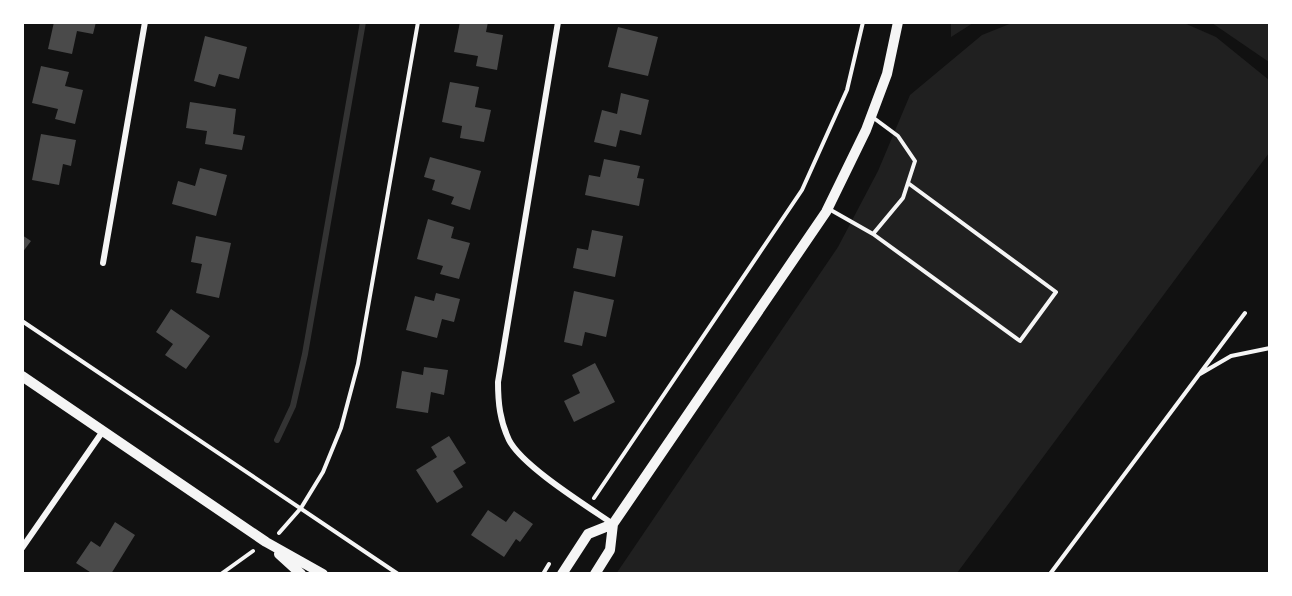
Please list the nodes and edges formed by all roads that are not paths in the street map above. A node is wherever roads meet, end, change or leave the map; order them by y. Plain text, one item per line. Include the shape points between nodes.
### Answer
1 (145, 22) edge
2 (558, 22) edge
3 (898, 22) edge
4 (872, 116) junction
5 (908, 183) junction
6 (828, 209) junction
7 (873, 234) junction
8 (103, 263) dead end
9 (22, 376) edge
10 (103, 431) junction
11 (613, 524) junction
12 (266, 542) junction
13 (22, 548) edge
14 (301, 573) edge
15 (323, 573) edge
16 (562, 573) edge
17 (595, 573) edge

1 - 8 street
2 - 11 street via 498,382 498,411 510,442 529,463
3 - 4 street via 887,74
4 - 5 lane via 898,136 915,161
4 - 6 street
5 - 7 lane via 903,198
5 - 7 lane via 1056,292 1020,341
6 - 7 lane
6 - 11 street
9 - 10 street
10 - 12 street
10 - 13 street
11 - 16 street via 588,534
11 - 17 street via 609,550
12 - 14 street
12 - 15 street

